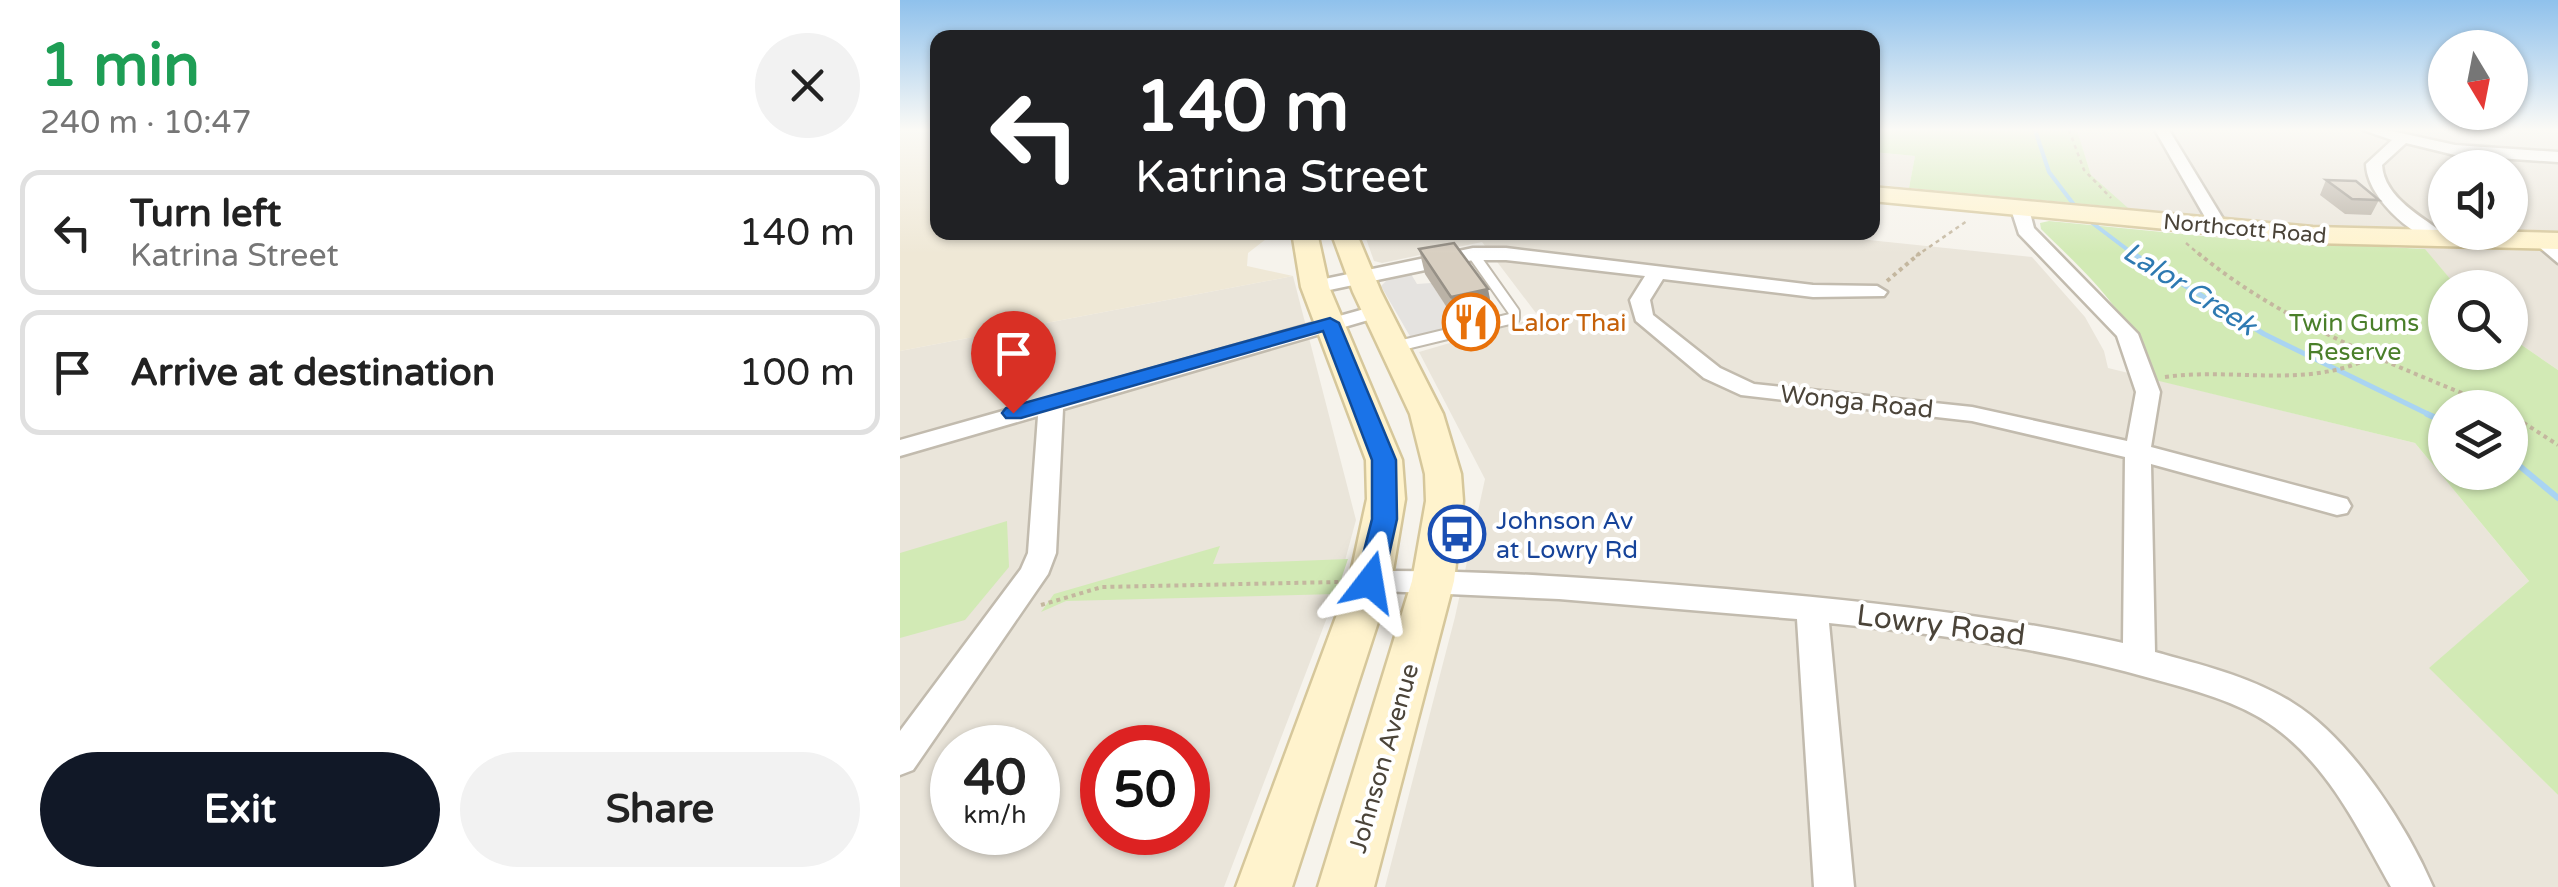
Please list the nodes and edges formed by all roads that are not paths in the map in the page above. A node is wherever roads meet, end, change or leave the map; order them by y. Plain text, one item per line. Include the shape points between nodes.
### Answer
1 (2186, 171) edge
2 (2373, 171) edge
3 (1880, 195) edge
4 (2020, 209) junction
5 (2219, 227) junction
6 (2428, 229) edge
7 (2428, 238) edge
8 (1306, 240) edge
9 (1346, 240) edge
10 (1473, 254) junction
11 (1656, 274) junction
12 (1877, 292) road end
13 (1322, 305) junction
14 (1375, 312) junction
15 (1051, 402) junction
16 (900, 448) edge
17 (2138, 452) junction
18 (2337, 506) dead end
19 (1433, 581) junction
20 (1370, 582) junction
21 (1812, 609) junction
22 (2139, 660) junction
23 (900, 760) edge
24 (1264, 887) edge
25 (1346, 887) edge
26 (1834, 887) edge
27 (2413, 887) edge

1 - 5 street
2 - 6 street via 2389,196
3 - 4 main road, Northcott Road
4 - 5 main road, Northcott Road via 2116,208
4 - 17 street via 2025,230 2127,334 2148,392
5 - 7 main road, Northcott Road
8 - 13 main road
9 - 14 main road, Johnson Avenue
10 - 11 street
10 - 14 street
10 - 14 lane via 1514,318
11 - 12 street
11 - 17 street, Wonga Road via 1640,300 1643,317 1712,373 1750,390 1972,414
13 - 14 street
13 - 14 street
13 - 15 street
13 - 20 main road via 1384,460 1384,519
14 - 19 main road, Johnson Avenue via 1422,404 1442,469
15 - 16 street
15 - 23 street via 1042,553
17 - 18 street, Wonga Road
17 - 22 street
19 - 20 street, Lowry Road
19 - 21 street, Lowry Road
19 - 25 main road, Johnson Avenue
20 - 24 main road
21 - 22 street, Lowry Road via 2040,637
21 - 26 street
22 - 27 street, Lowry Road via 2232,690 2293,721 2349,784

